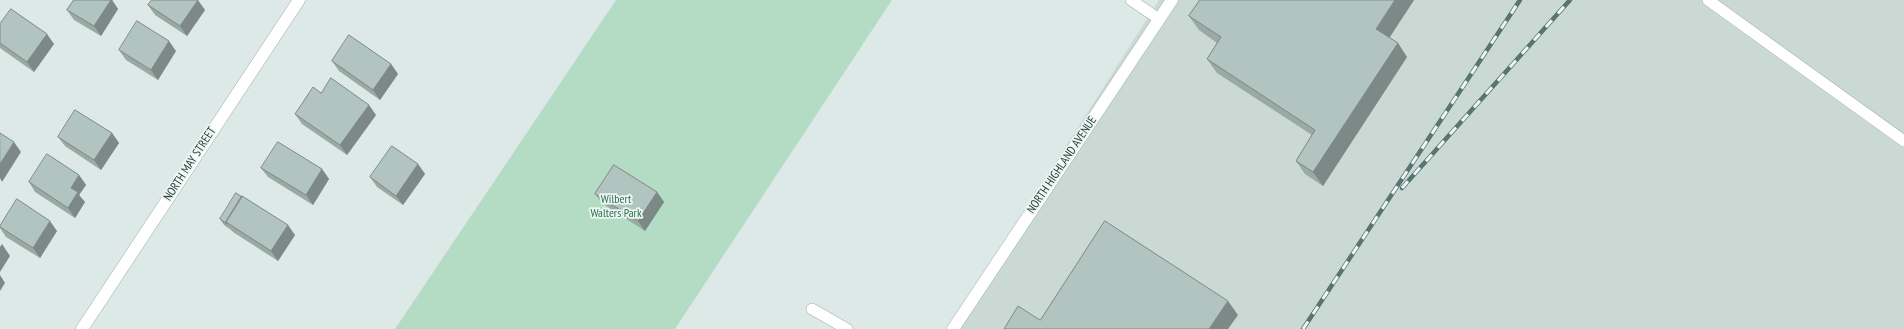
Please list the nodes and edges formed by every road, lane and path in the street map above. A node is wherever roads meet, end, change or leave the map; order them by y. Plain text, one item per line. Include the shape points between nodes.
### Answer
1 (299, 0) edge
2 (1131, 0) edge
3 (1172, 0) edge
4 (1708, 0) edge
5 (1159, 19) junction
6 (1904, 141) edge
7 (812, 309) dead end
8 (82, 329) edge
9 (847, 329) edge
10 (953, 329) edge

1 - 8 street, NORTH MAY STREET
2 - 5 lane
3 - 5 street, NORTH HIGHLAND AVENUE
4 - 6 lane
5 - 10 street, NORTH HIGHLAND AVENUE
7 - 9 lane

